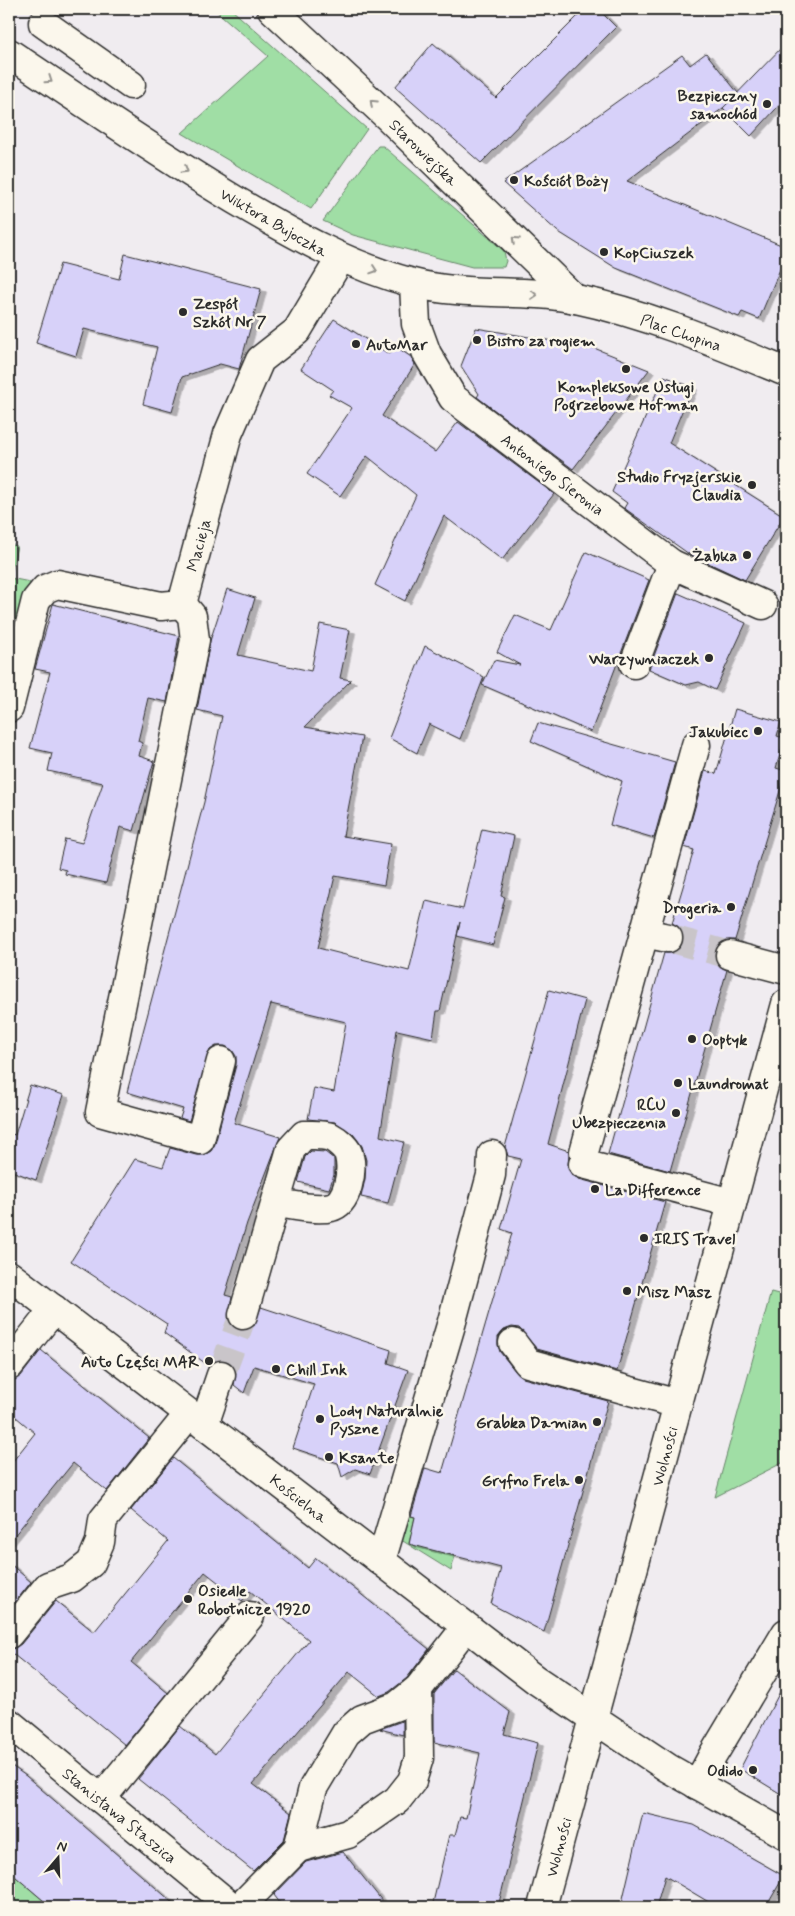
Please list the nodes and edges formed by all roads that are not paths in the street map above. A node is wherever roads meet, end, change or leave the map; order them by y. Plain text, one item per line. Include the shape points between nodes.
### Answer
1 (272, 9) edge
2 (48, 16) edge
3 (12, 55) edge
4 (131, 85) dead end
5 (340, 259) junction
6 (414, 284) junction
7 (575, 298) junction
8 (786, 372) edge
9 (672, 564) junction
10 (182, 604) junction
11 (763, 605) dead end
12 (634, 664) dead end
13 (9, 708) edge
14 (696, 746) dead end
15 (730, 955) tunnel mouth
16 (786, 970) edge
17 (786, 1004) edge
18 (221, 1061) dead end
19 (492, 1155) dead end
20 (277, 1203) dead end
21 (732, 1203) junction
22 (9, 1275) edge
23 (54, 1309) junction
24 (243, 1316) tunnel mouth
25 (513, 1343) dead end
26 (9, 1366) edge
27 (221, 1376) tunnel mouth
28 (678, 1404) junction
29 (197, 1420) junction
30 (381, 1561) junction
31 (250, 1616) dead end
32 (466, 1627) junction
33 (9, 1634) edge
34 (786, 1634) edge
35 (418, 1689) junction
36 (592, 1719) junction
37 (9, 1723) edge
38 (697, 1785) junction
39 (101, 1799) junction
40 (786, 1835) edge
41 (298, 1848) junction
42 (232, 1907) edge
43 (240, 1907) edge
44 (542, 1907) edge

7 -> 1 street, Starowiejska
2 - 3 street
2 - 4 street
3 -> 5 street, Wiktora Bujoczka via 182,168
5 -> 6 street, Wiktora Bujoczka
5 - 10 street, Macieja via 297,331 260,360 228,434
6 -> 7 street, Wiktora Bujoczka
6 - 9 street, Antoniego Sieronia via 416,324 427,354 453,398
7 - 8 street, Plac Chopina via 662,324
9 - 11 street, Antoniego Sieronia
9 - 12 street
10 - 13 street via 161,606 57,584 45,589 36,600
10 - 18 street via 192,616 195,640 100,1112 200,1140
14 - 21 street via 656,935 583,1158
15 - 16 street
17 - 21 street, Wolności
19 - 30 street via 491,1175 451,1325
20 - 24 street
21 - 28 street, Wolności
22 - 23 street, Kościelna
23 - 26 street
23 - 29 street, Kościelna
25 - 28 street via 528,1363
27 - 29 street
28 - 36 street, Wolności
29 - 30 street, Kościelna
29 - 33 street via 103,1520 100,1542 91,1563 72,1578 48,1586
30 - 32 street, Kościelna
31 - 39 street
32 - 35 street
32 - 36 street, Kościelna
34 - 38 street
35 - 41 street via 397,1706 362,1719 346,1733 313,1788
35 - 41 street via 419,1758 412,1781 397,1800 348,1834
36 - 38 street, Kościelna
36 - 44 street, Wolności
37 - 39 street, Stanisława Staszica
38 - 40 street, Kościelna
39 - 42 street, Stanisława Staszica
41 - 43 street

